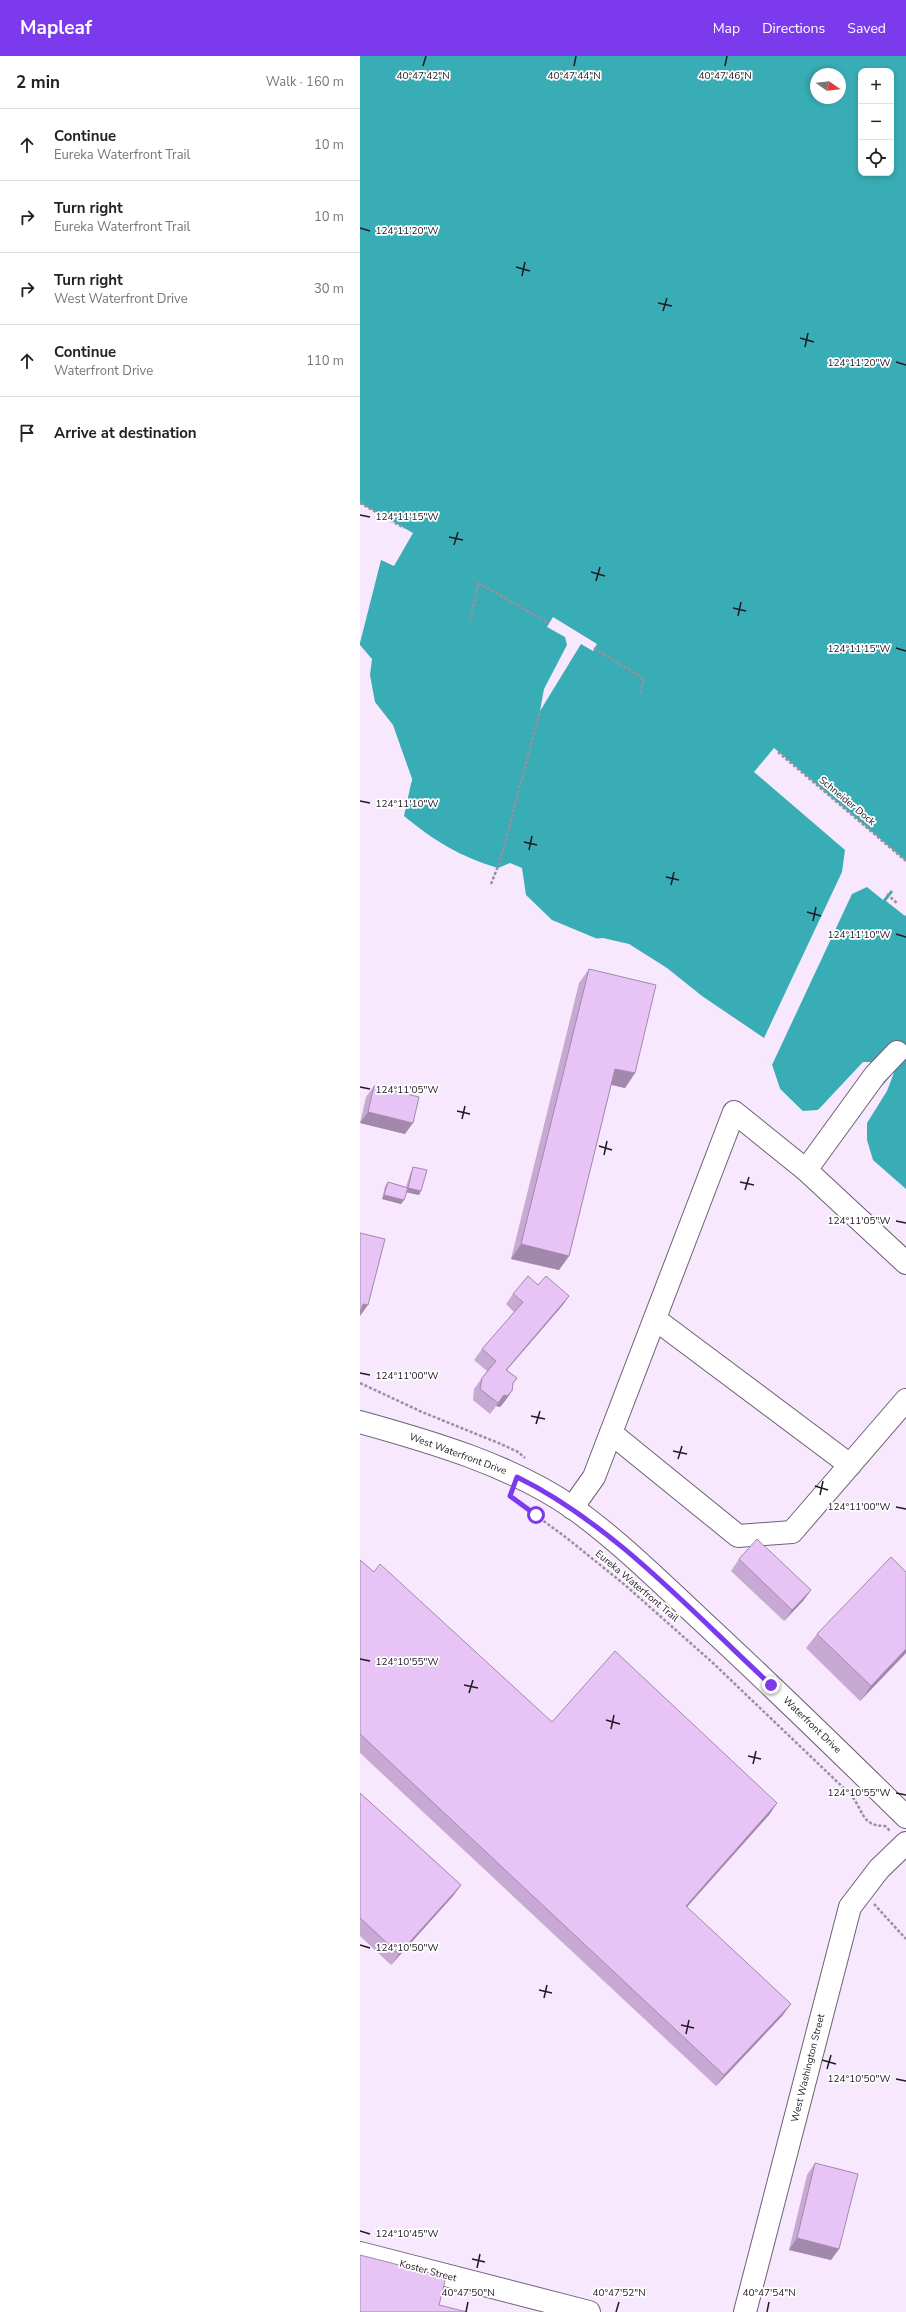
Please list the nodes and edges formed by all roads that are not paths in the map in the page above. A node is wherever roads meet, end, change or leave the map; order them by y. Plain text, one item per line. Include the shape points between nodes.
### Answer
1 (897, 1052) dead end
2 (806, 1170) junction
3 (906, 1263) edge
4 (655, 1319) junction
5 (903, 1411) edge
6 (360, 1422) edge
7 (610, 1433) junction
8 (850, 1464) junction
9 (572, 1508) junction
10 (906, 1816) edge
11 (904, 1844) edge
12 (360, 2253) edge
13 (589, 2312) edge
14 (745, 2312) edge

1 - 2 street via 875,1076
2 - 3 street
2 - 4 street via 734,1112
4 - 7 street
4 - 8 street
5 - 8 street
6 - 9 street, West Waterfront Drive via 408,1435 517,1477
7 - 8 street via 738,1536 792,1532
7 - 9 street via 594,1477
9 - 10 street, Waterfront Drive via 640,1562
11 - 14 street, West Washington Street via 879,1869 850,1906
12 - 13 street, Koster Street

